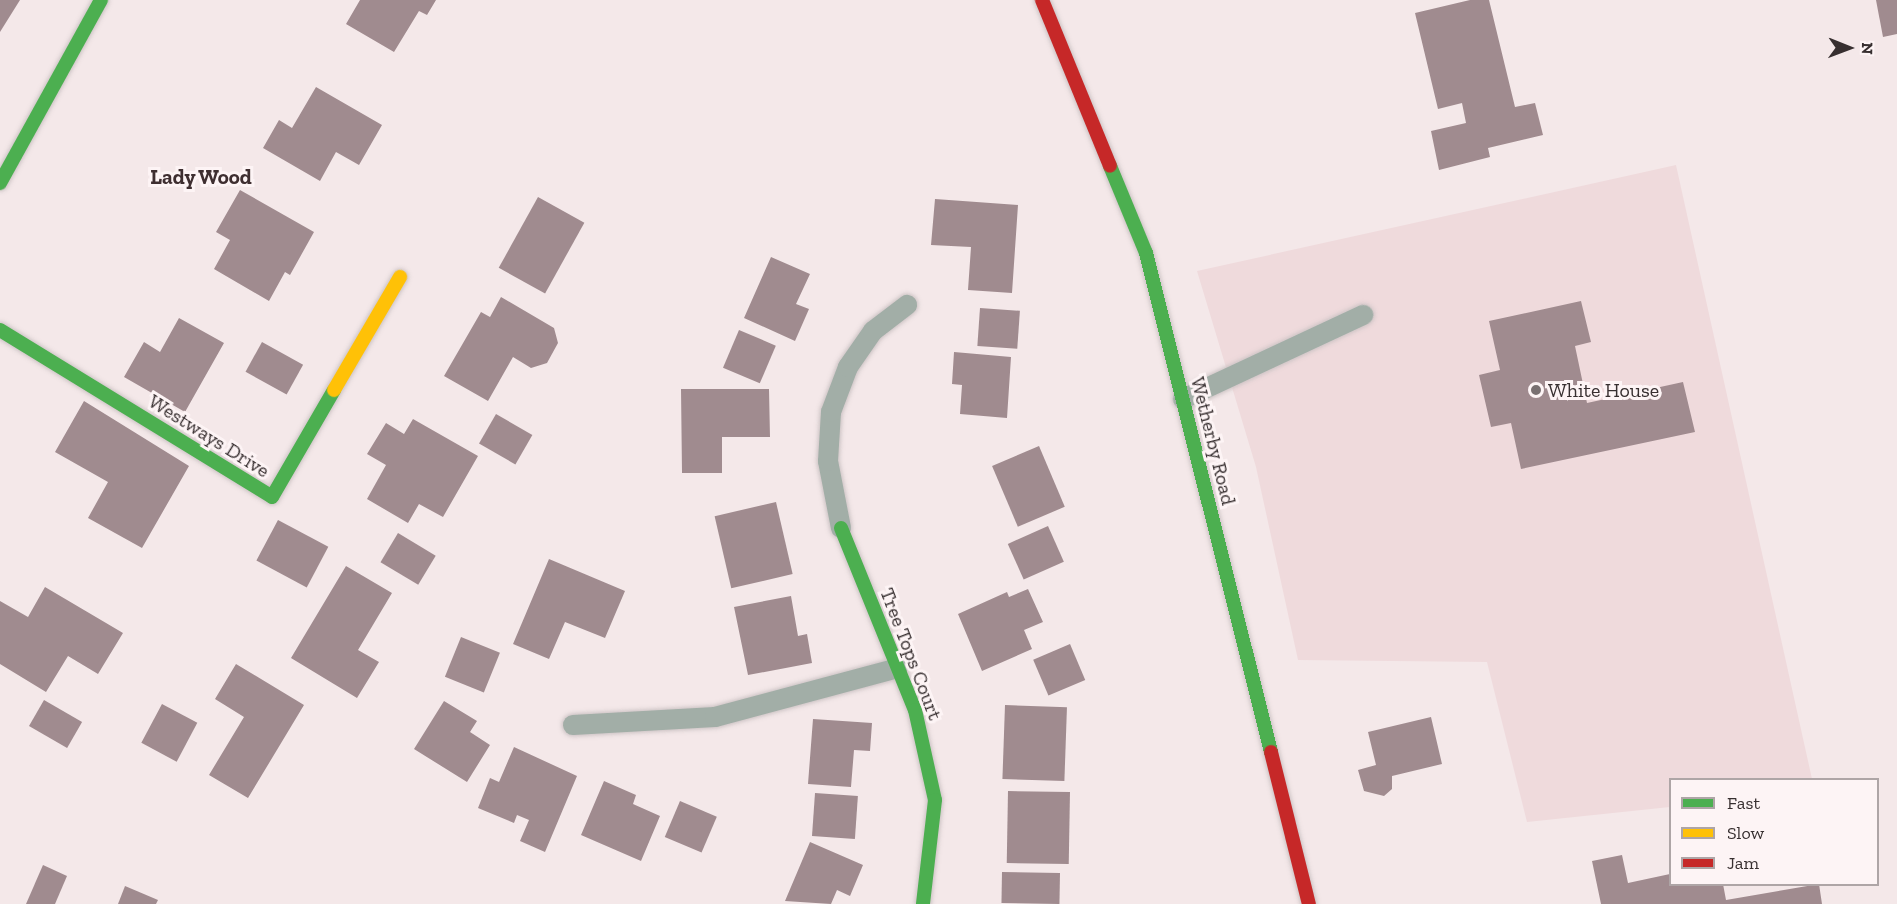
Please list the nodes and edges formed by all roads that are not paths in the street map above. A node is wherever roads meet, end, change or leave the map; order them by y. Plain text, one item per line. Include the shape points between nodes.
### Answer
1 (101, 0) edge
2 (1041, 0) edge
3 (0, 183) edge
4 (400, 277) dead end
5 (907, 305) dead end
6 (1363, 315) dead end
7 (0, 330) edge
8 (1183, 399) junction
9 (841, 528) joint
10 (898, 668) junction
11 (573, 725) dead end
12 (923, 904) edge
13 (1309, 904) edge

1 - 3 street
2 - 8 street, Wetherby Road via 1146,254
4 - 7 street, Westways Drive via 272,498
5 - 9 lane via 873,332 848,367 831,412 828,461
6 - 8 lane
8 - 13 street, Wetherby Road
9 - 10 street, Tree Tops Court
10 - 11 lane via 715,717
10 - 12 street, Tree Tops Court via 915,710 935,800

